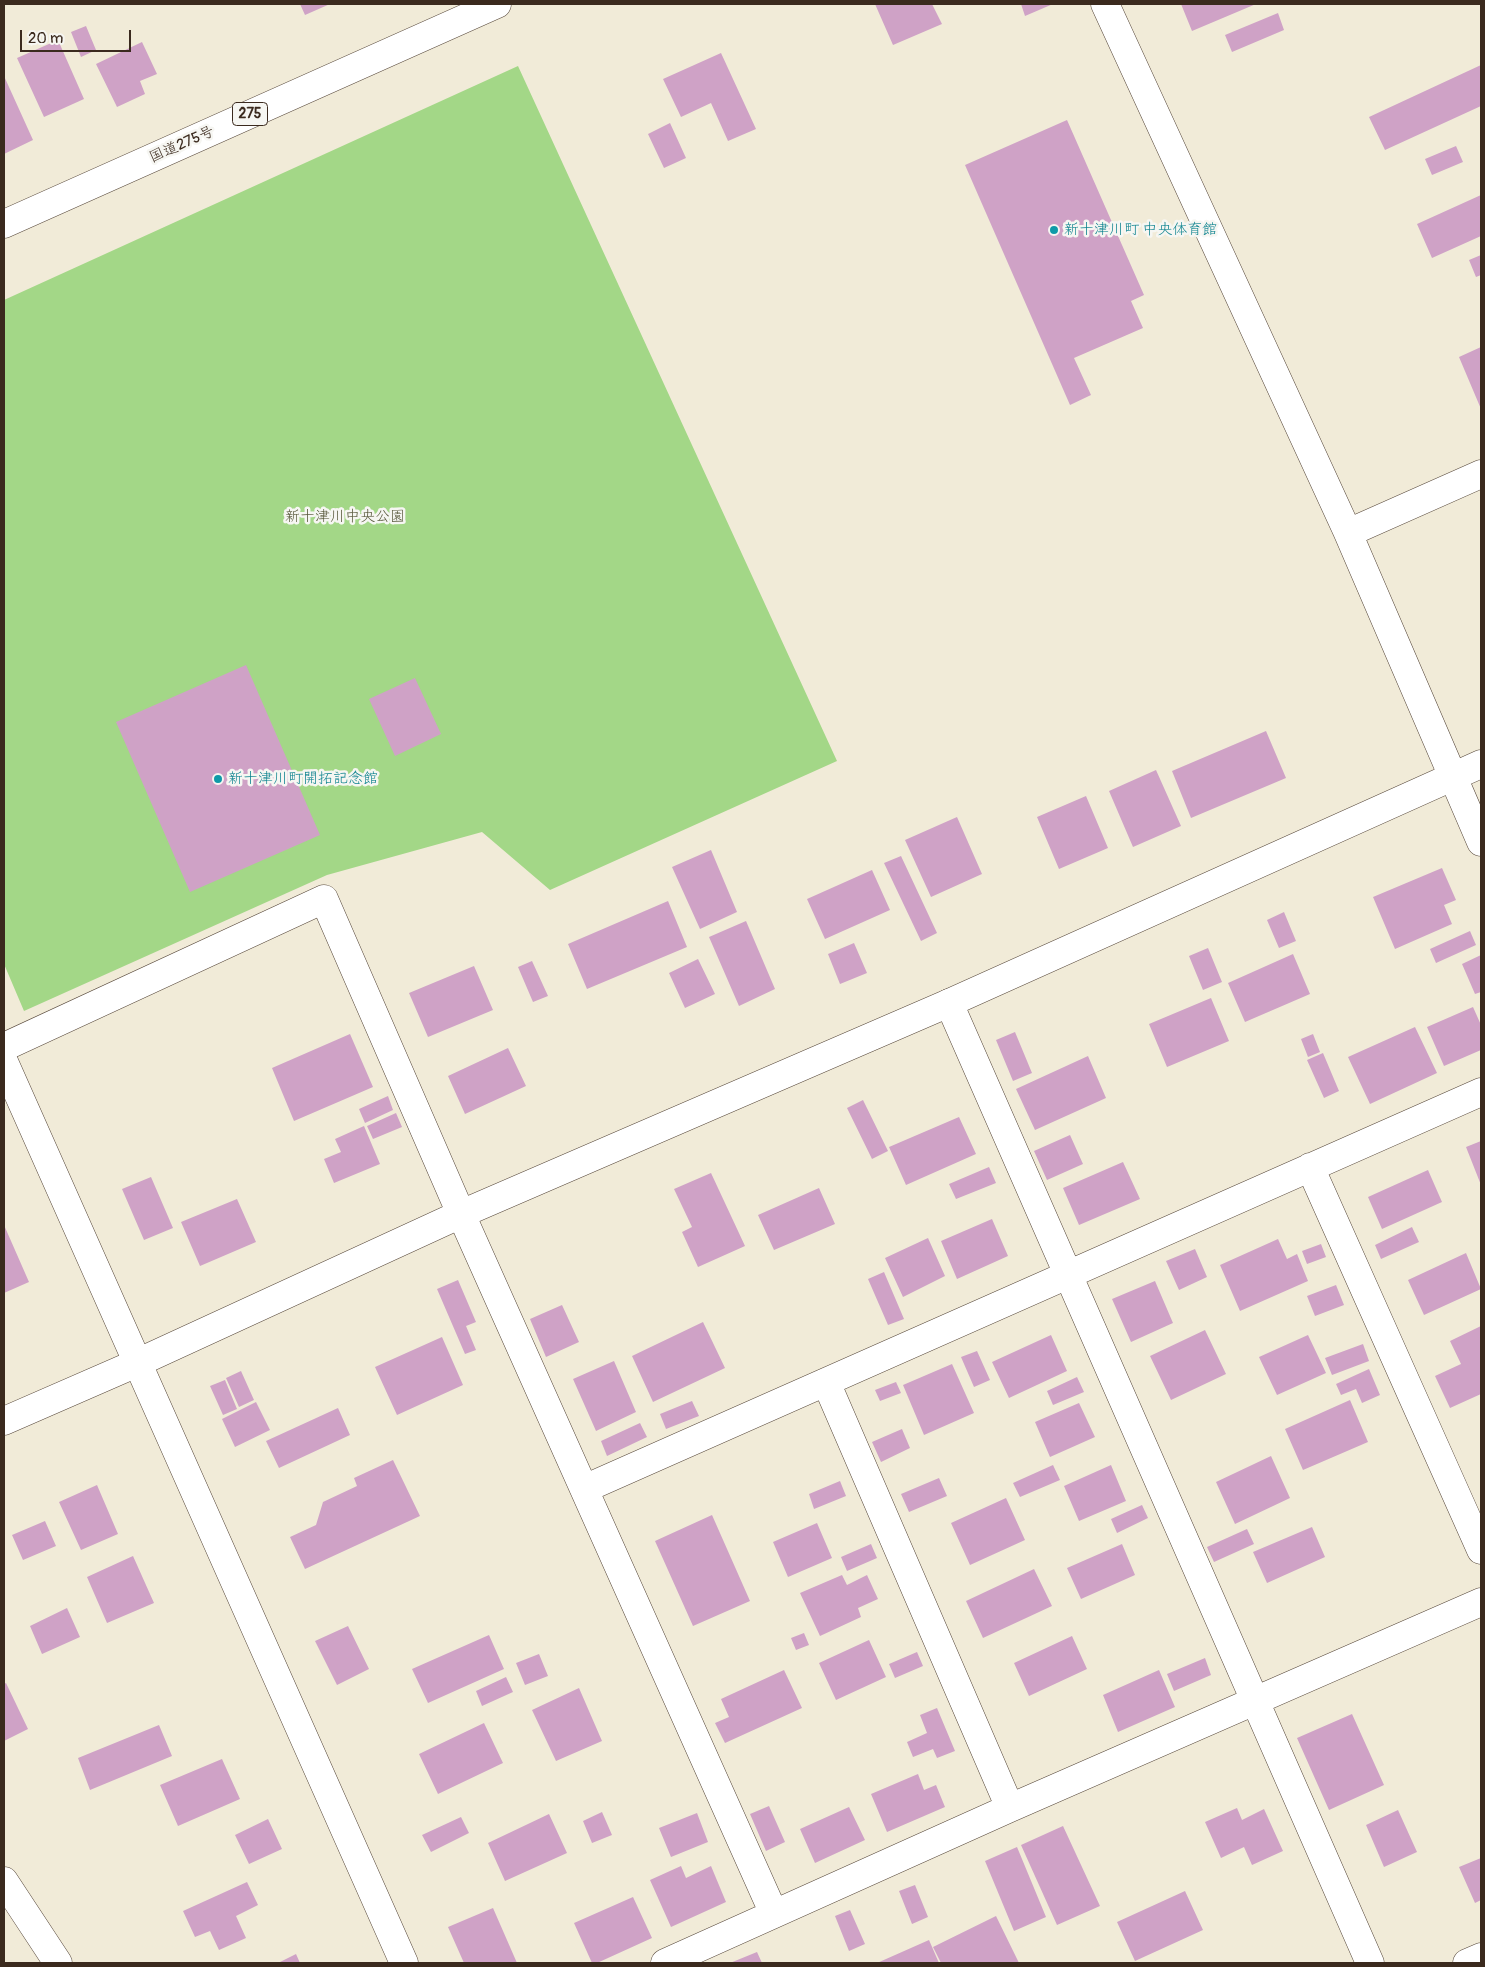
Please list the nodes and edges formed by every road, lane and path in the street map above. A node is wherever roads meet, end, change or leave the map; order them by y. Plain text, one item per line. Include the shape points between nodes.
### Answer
1 (496, 4) edge
2 (1105, 4) edge
3 (4, 224) edge
4 (1481, 474) edge
5 (1348, 533) junction
6 (1481, 764) edge
7 (1452, 776) junction
8 (1481, 842) edge
9 (949, 1003) junction
10 (4, 1047) edge
11 (4, 1062) edge
12 (1481, 1092) edge
13 (1310, 1167) junction
14 (461, 1214) junction
15 (1069, 1274) junction
16 (138, 1363) junction
17 (826, 1382) junction
18 (4, 1421) edge
19 (584, 1489) junction
20 (1481, 1550) edge
21 (1481, 1602) edge
22 (1255, 1701) junction
23 (1010, 1808) junction
24 (4, 1881) edge
25 (774, 1914) junction
26 (1481, 1957) edge
27 (58, 1963) edge
28 (404, 1963) edge
29 (666, 1963) edge
30 (1370, 1963) edge
31 (1467, 1963) edge

1 - 3 main road, 国道275号 / 275
2 - 5 main road
4 - 5 main road
5 - 7 main road
6 - 7 main road
7 - 8 main road
7 - 9 main road
9 - 14 main road
9 - 15 main road
10 - 14 main road via 324,899
11 - 16 main road
12 - 13 main road
13 - 15 main road
13 - 20 main road
14 - 16 main road
14 - 19 main road
15 - 17 main road
15 - 22 main road
16 - 18 main road
16 - 28 main road
17 - 19 main road
17 - 23 main road
19 - 25 main road
21 - 22 main road
22 - 23 main road
22 - 30 main road
23 - 25 main road
24 - 27 main road
25 - 29 main road
26 - 31 main road

